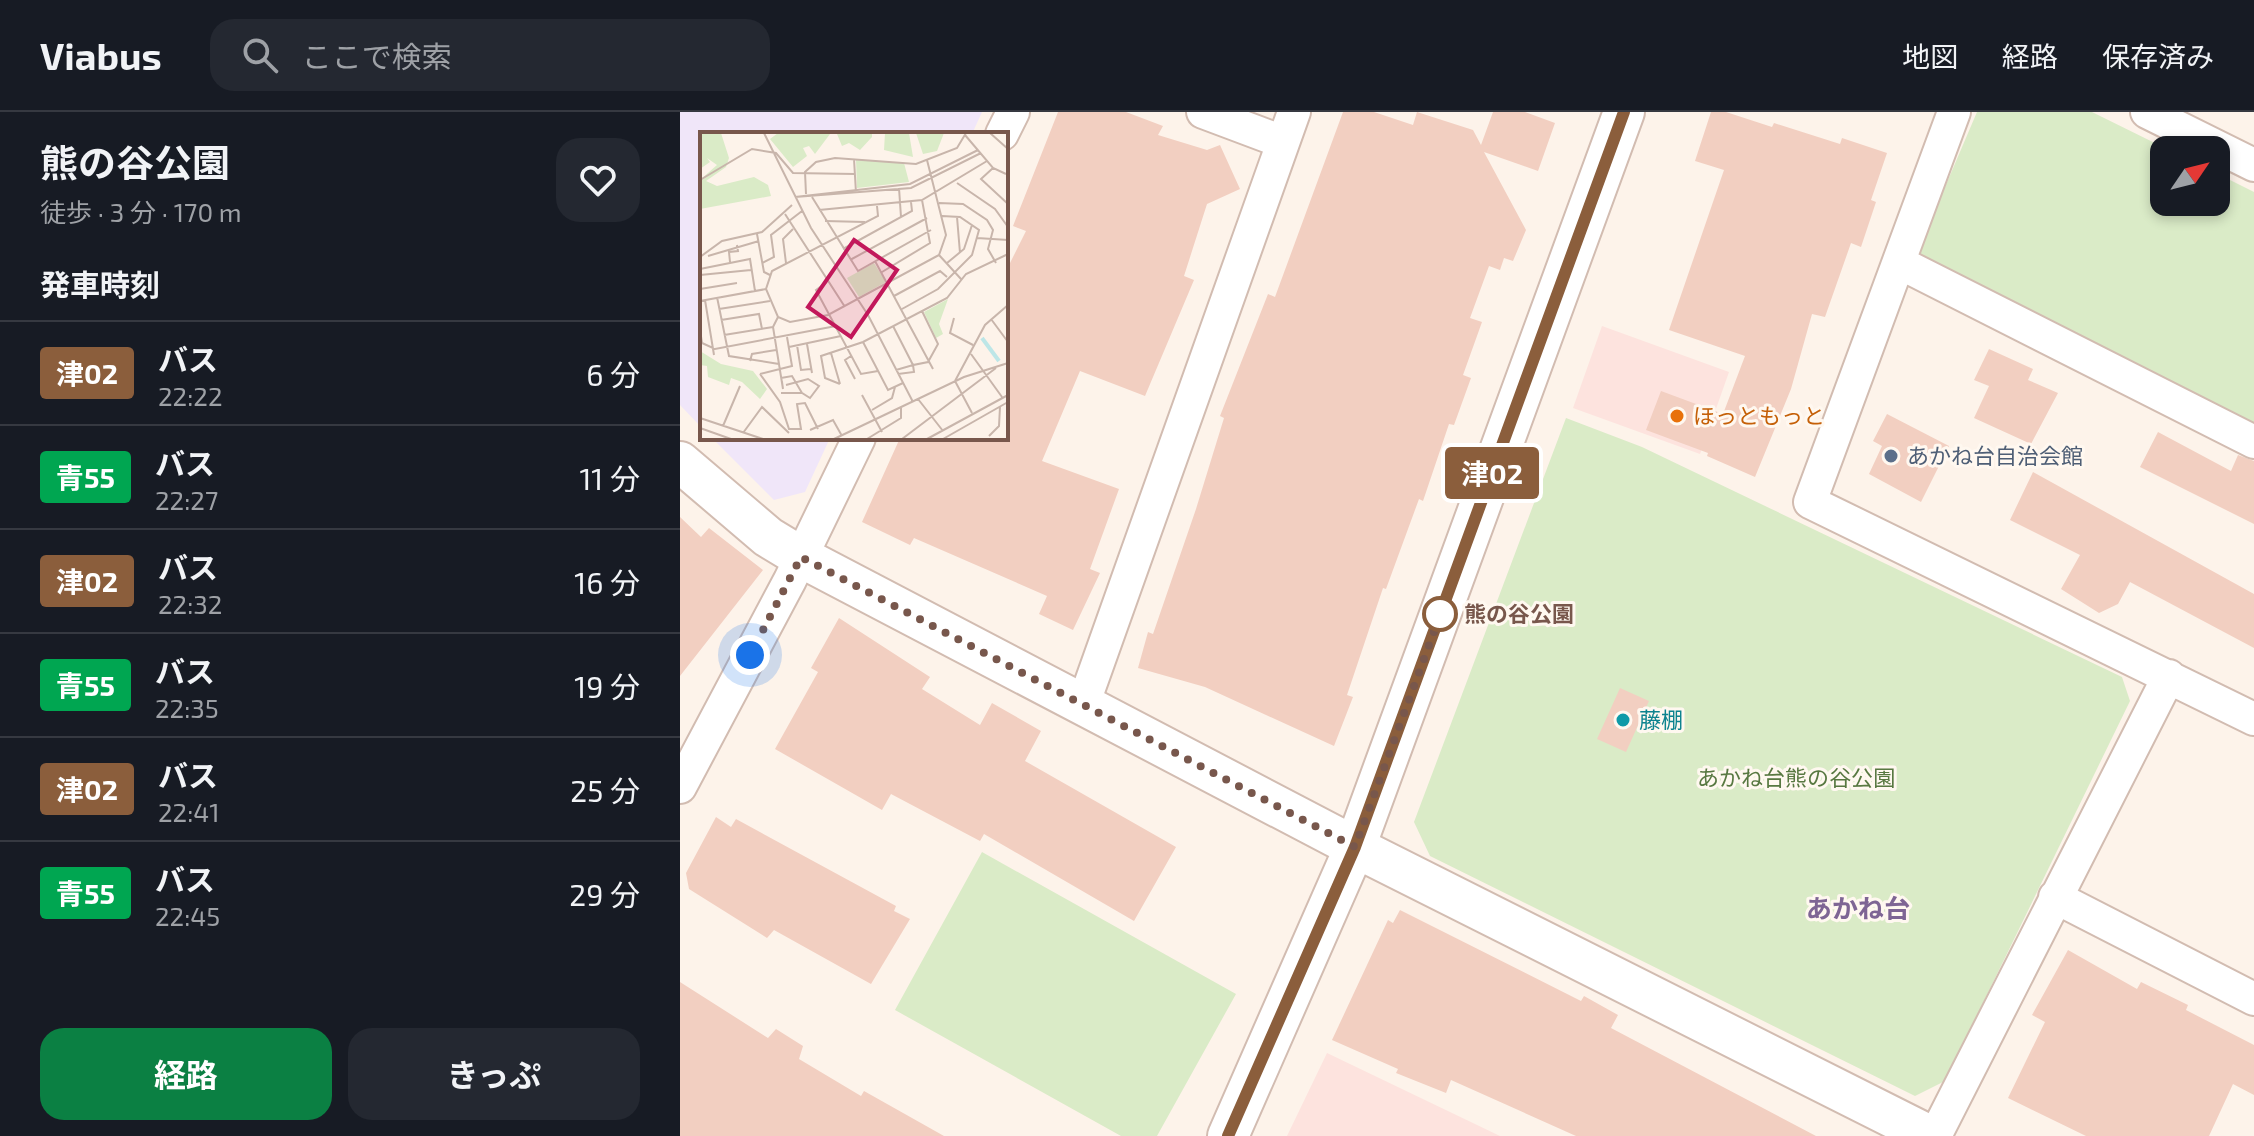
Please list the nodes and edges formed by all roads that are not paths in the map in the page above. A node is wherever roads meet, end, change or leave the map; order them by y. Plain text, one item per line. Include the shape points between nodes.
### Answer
1 (1013, 112) edge
2 (1203, 112) edge
3 (1624, 112) edge
4 (1954, 112) edge
5 (2147, 112) edge
6 (1288, 127) edge
7 (1003, 132) edge
8 (2254, 165) edge
9 (1900, 263) junction
10 (858, 440) edge
11 (2254, 442) edge
12 (680, 462) edge
13 (801, 557) junction
14 (2169, 676) junction
15 (1083, 705) junction
16 (2254, 719) edge
17 (681, 781) edge
18 (1355, 847) junction
19 (2055, 897) junction
20 (2254, 999) edge
21 (1228, 1136) edge
22 (1932, 1136) edge

1 - 7 street
2 - 6 street
3 - 18 street
4 - 9 street
5 - 8 street
6 - 15 street
9 - 11 street
9 - 14 street via 1810,502
10 - 13 street
12 - 13 street via 768,537
13 - 15 street
13 - 17 street
14 - 16 street
14 - 19 street
15 - 18 street
18 - 21 street
18 - 22 street
19 - 20 street
19 - 22 street

